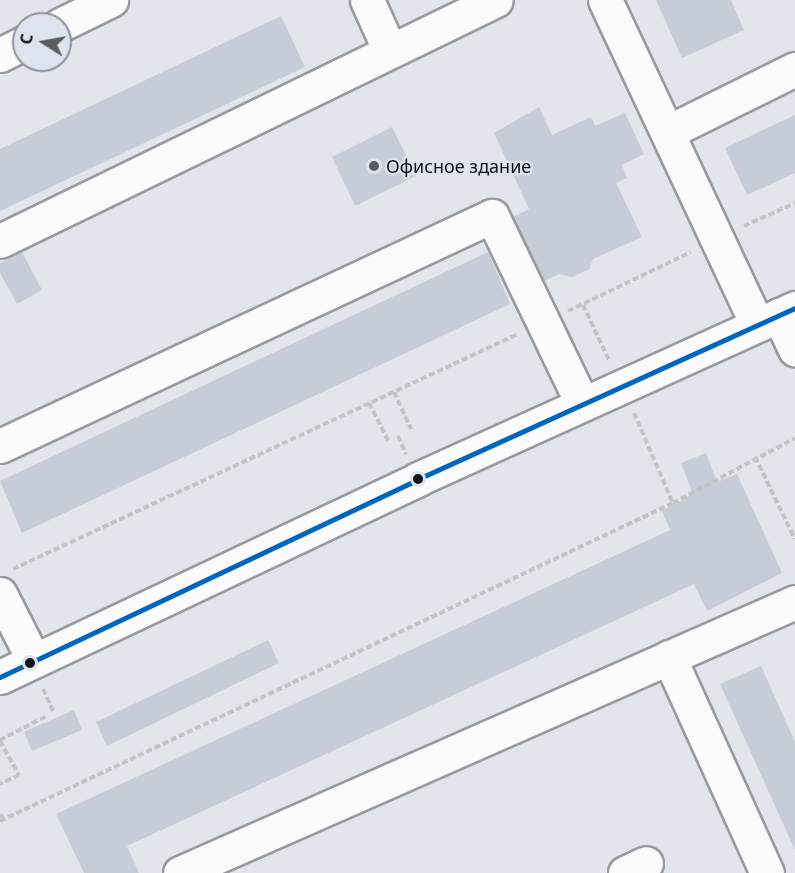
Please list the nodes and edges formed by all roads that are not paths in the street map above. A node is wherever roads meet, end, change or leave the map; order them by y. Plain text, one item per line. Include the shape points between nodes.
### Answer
1 (111, 0) edge
2 (367, 0) edge
3 (496, 0) edge
4 (605, 0) edge
5 (72, 19) edge
6 (388, 49) junction
7 (795, 69) edge
8 (668, 132) junction
9 (0, 241) edge
10 (777, 316) edge
11 (795, 350) edge
12 (582, 403) junction
13 (0, 446) edge
14 (5, 582) edge
15 (795, 602) edge
16 (669, 657) junction
17 (34, 662) junction
18 (0, 677) edge
19 (180, 873) edge
20 (767, 873) edge

1 - 5 street
2 - 6 street
3 - 6 street
4 - 8 street
6 - 9 street
7 - 8 street
8 - 10 street via 719,238
10 - 11 street
10 - 12 street
12 - 13 street via 492,216
12 - 17 street
14 - 17 street
15 - 16 street
16 - 19 street
16 - 20 street
17 - 18 street

